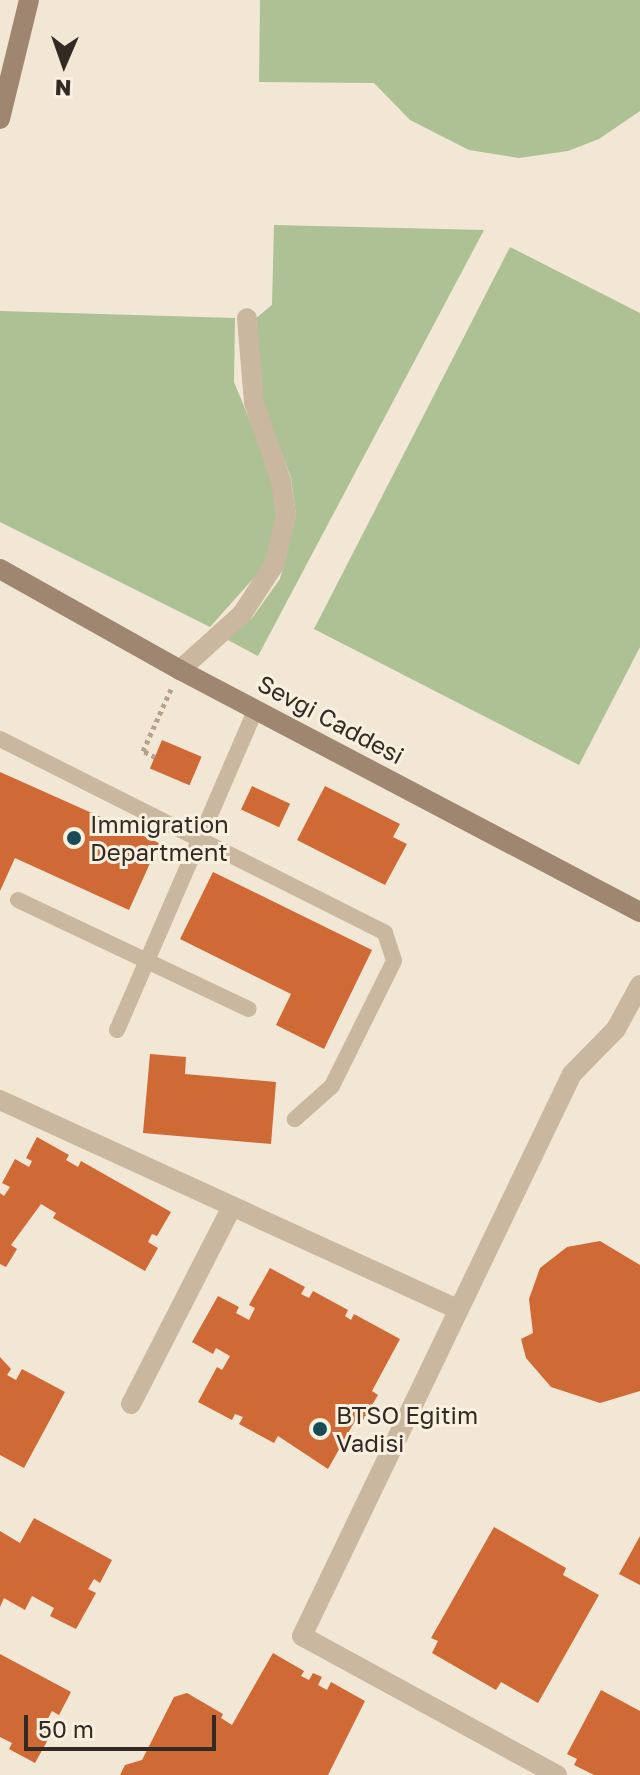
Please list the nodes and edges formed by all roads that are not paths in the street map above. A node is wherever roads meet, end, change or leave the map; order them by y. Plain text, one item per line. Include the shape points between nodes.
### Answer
1 (29, 0) edge
2 (0, 119) edge
3 (247, 318) dead end
4 (0, 569) edge
5 (180, 670) junction
6 (256, 709) junction
7 (0, 739) edge
8 (200, 837) junction
9 (18, 900) dead end
10 (640, 912) edge
11 (147, 961) junction
12 (640, 985) edge
13 (249, 1009) dead end
14 (117, 1030) dead end
15 (0, 1100) edge
16 (295, 1119) dead end
17 (232, 1207) junction
18 (455, 1308) junction
19 (131, 1404) dead end
20 (557, 1775) edge

1 - 2 street
3 - 5 street via 254,402 281,481 286,516 274,565 242,614
4 - 5 street, Sevgi Caddesi
5 - 6 street, Sevgi Caddesi
6 - 8 lane
6 - 10 street, Sevgi Caddesi
7 - 8 lane
8 - 11 lane
8 - 16 lane via 385,933 394,961 332,1086
9 - 11 lane
11 - 13 lane
11 - 14 lane
12 - 18 street via 616,1029 572,1074
15 - 17 street
17 - 18 street
17 - 19 street
18 - 20 street via 302,1636

